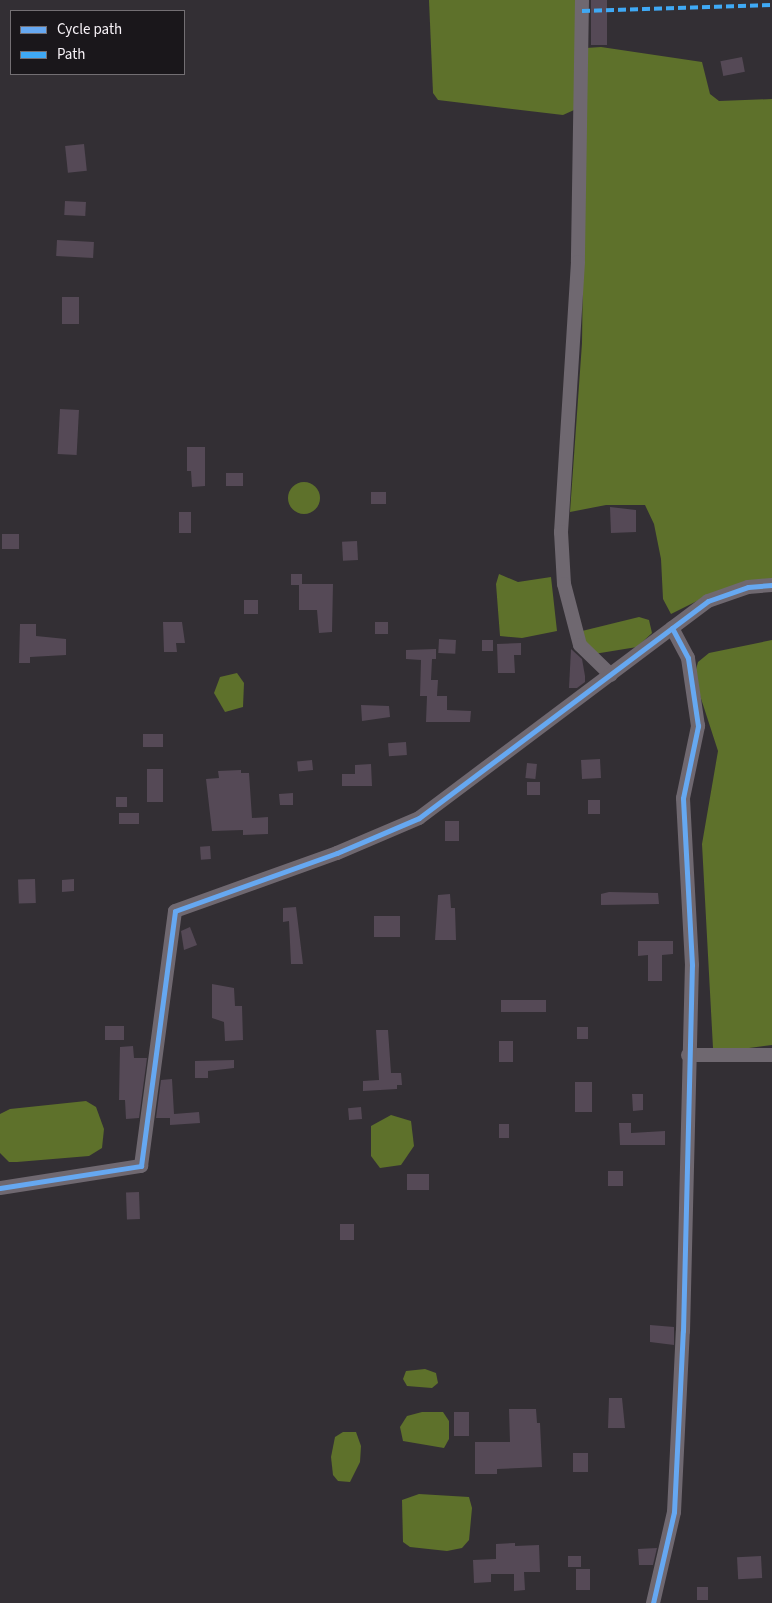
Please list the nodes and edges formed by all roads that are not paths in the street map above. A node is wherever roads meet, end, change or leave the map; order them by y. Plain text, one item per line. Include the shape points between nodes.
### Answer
1 (582, 0) edge
2 (772, 585) edge
3 (672, 628) junction
4 (611, 675) junction
5 (688, 1055) junction
6 (772, 1055) edge
7 (0, 1188) edge
8 (653, 1603) edge

1 - 4 street via 578,262 561,532 564,584 580,645
2 - 3 street via 748,587 708,602
3 - 4 street
3 - 5 street via 688,658 698,726 683,798 692,964
4 - 7 street via 419,818 338,853 175,911 141,1166
5 - 6 street
5 - 8 street via 684,1331 674,1512

